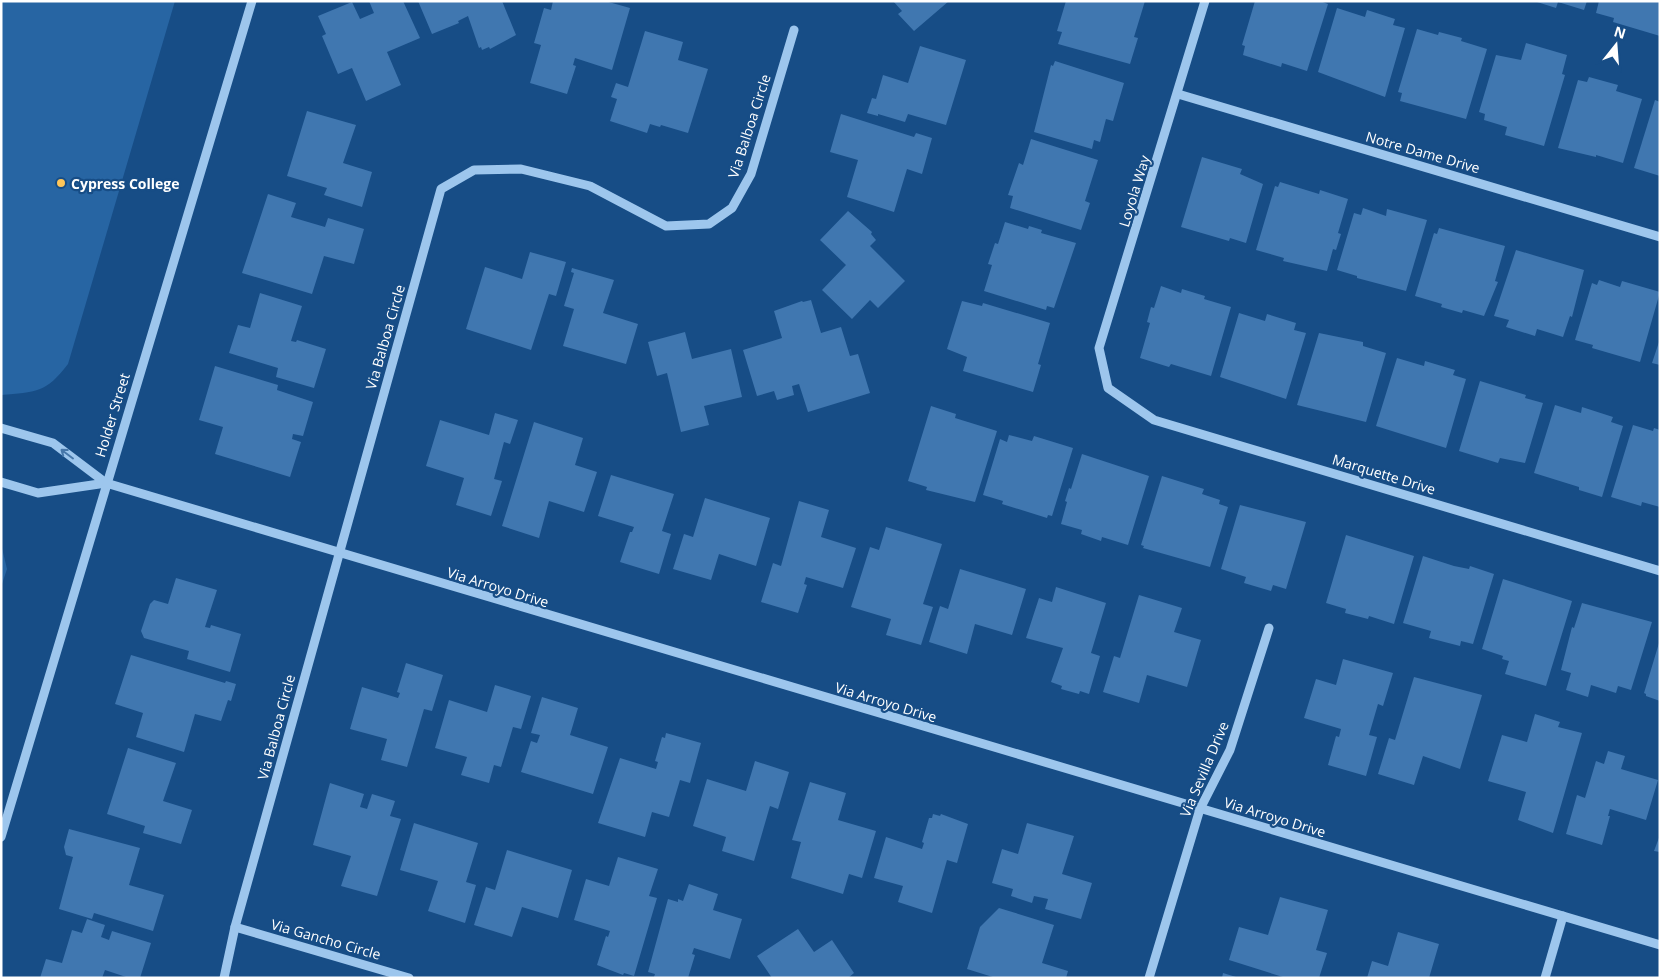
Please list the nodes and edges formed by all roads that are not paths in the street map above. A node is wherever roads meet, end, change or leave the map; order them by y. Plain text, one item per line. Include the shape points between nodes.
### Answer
1 (252, 1) edge
2 (1205, 1) edge
3 (794, 30) dead end
4 (1178, 94) junction
5 (1660, 237) edge
6 (1108, 388) joint
7 (1, 428) edge
8 (1, 482) edge
9 (106, 483) junction
10 (339, 554) junction
11 (1660, 571) edge
12 (1269, 628) dead end
13 (1200, 809) junction
14 (1, 837) edge
15 (1563, 916) junction
16 (236, 927) junction
17 (1660, 945) edge
18 (224, 978) edge
19 (409, 978) edge
20 (1149, 978) edge
21 (1545, 978) edge

1 - 9 street, Holder Street
2 - 4 street, Loyola Way
3 - 10 street, Via Balboa Circle via 751,174 732,208 708,224 666,226 590,186 521,169 474,170 441,189
4 - 5 street, Notre Dame Drive
4 - 6 street, Loyola Way via 1099,348
6 - 11 street, Marquette Drive via 1154,420
9 -> 7 street via 52,443
8 - 9 street via 38,493
9 - 10 street, Via Arroyo Drive
9 - 14 street, Holder Street
10 - 13 street, Via Arroyo Drive
10 - 16 street, Via Balboa Circle
12 - 13 street, Via Sevilla Drive via 1230,750
13 - 15 street, Via Arroyo Drive
13 - 20 street, Via Sevilla Drive
15 - 17 street, Via Arroyo Drive
15 - 21 street
16 - 18 street, Via Balboa Circle
16 - 19 street, Via Gancho Circle

